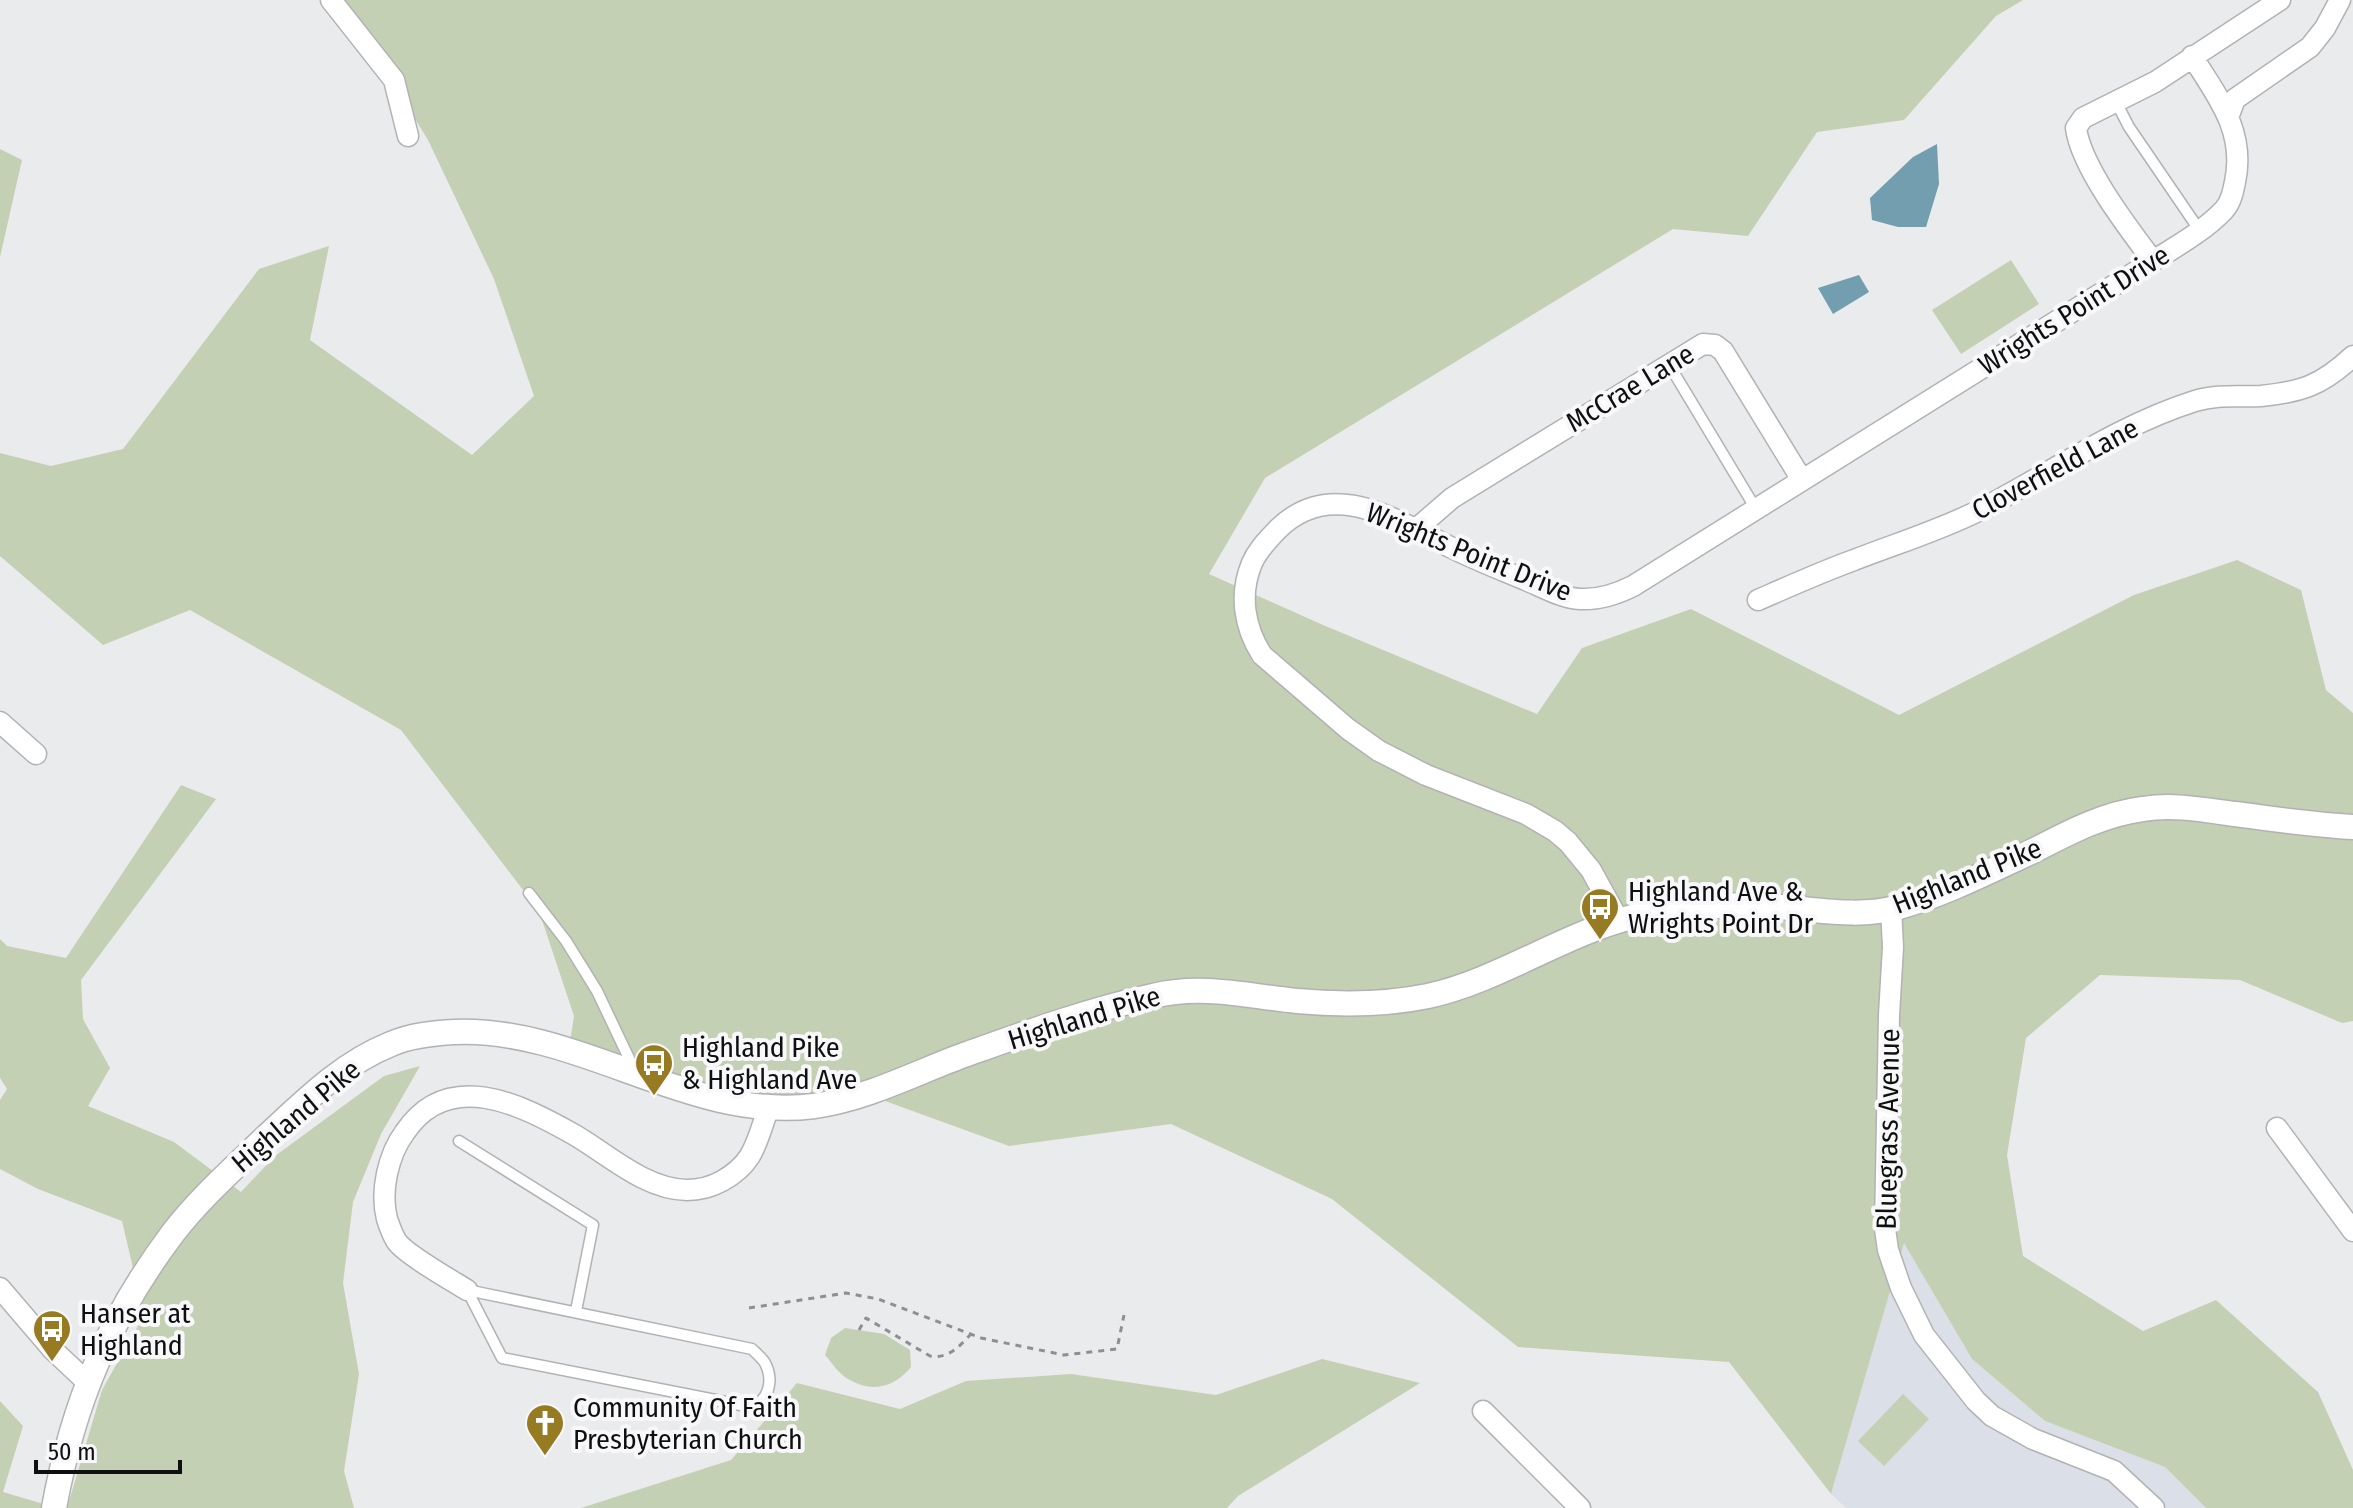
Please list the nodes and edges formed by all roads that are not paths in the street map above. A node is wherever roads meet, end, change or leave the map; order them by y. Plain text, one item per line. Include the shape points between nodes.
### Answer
1 (331, 0) edge
2 (2280, 0) edge
3 (2334, 3) edge
4 (2192, 56) junction
5 (2116, 102) junction
6 (2229, 115) junction
7 (408, 136) dead end
8 (2200, 231) junction
9 (2153, 261) junction
10 (2353, 356) edge
11 (1668, 363) junction
12 (1802, 480) junction
13 (1756, 509) junction
14 (1415, 530) junction
15 (1758, 600) dead end
16 (0, 722) edge
17 (36, 754) dead end
18 (2353, 827) edge
19 (529, 893) dead end
20 (1891, 908) junction
21 (1619, 921) junction
22 (636, 1072) junction
23 (769, 1107) junction
24 (2277, 1128) dead end
25 (459, 1141) dead end
26 (2353, 1231) edge
27 (0, 1288) edge
28 (467, 1290) junction
29 (576, 1311) junction
30 (88, 1383) junction
31 (1483, 1411) dead end
32 (54, 1508) edge
33 (1580, 1508) edge
34 (2154, 1508) edge

1 - 7 street via 394,80
2 - 4 street
3 - 6 street via 2325,28 2310,47 2235,99
4 - 5 street
4 - 6 street, Wrights Point Drive
5 - 8 lane
5 - 9 street via 2083,118 2076,128 2078,143
6 - 8 street, Wrights Point Drive via 2238,158 2232,195 2226,208
8 - 9 street, Wrights Point Drive
9 - 12 street, Wrights Point Drive
10 - 15 street, Cloverfield Lane via 2300,391 2216,396 2168,412 2092,445 1974,513
11 - 12 street, McCrae Lane via 1703,344 1723,351
11 - 13 lane
11 - 14 street, McCrae Lane via 1452,498
12 - 13 street, Wrights Point Drive
13 - 14 street, Wrights Point Drive via 1633,586 1580,599
14 - 21 street, Wrights Point Drive via 1383,513 1349,505 1320,505 1300,512 1262,546 1249,571 1244,598 1255,645 1379,751 1555,831 1591,870
16 - 17 street
18 - 20 street, Highland Pike via 2147,808 2085,825 1982,875
19 - 22 lane via 597,991
20 - 21 street, Highland Pike via 1859,914 1694,907
20 - 34 street, Bluegrass Avenue via 1885,1219 1888,1250 1901,1288 1924,1335 1992,1416 2033,1439 2114,1471
21 - 23 street, Highland Pike via 1427,996 1346,1004 1223,990 1175,991 1081,1016 874,1090 815,1106
22 - 23 street, Highland Pike via 692,1092
22 - 30 street, Highland Pike via 569,1049 476,1031 403,1039 344,1069 176,1228 130,1295
23 - 28 street via 740,1171 711,1187 686,1190 634,1173 573,1134 507,1102 463,1095 418,1114 403,1133 386,1178 387,1219 397,1242
24 - 26 street
25 - 29 lane via 593,1225
27 - 30 street
28 - 29 lane
28 - 29 lane via 502,1358 751,1407 766,1397 770,1377 752,1349
30 - 32 street, Highland Pike
31 - 33 street

